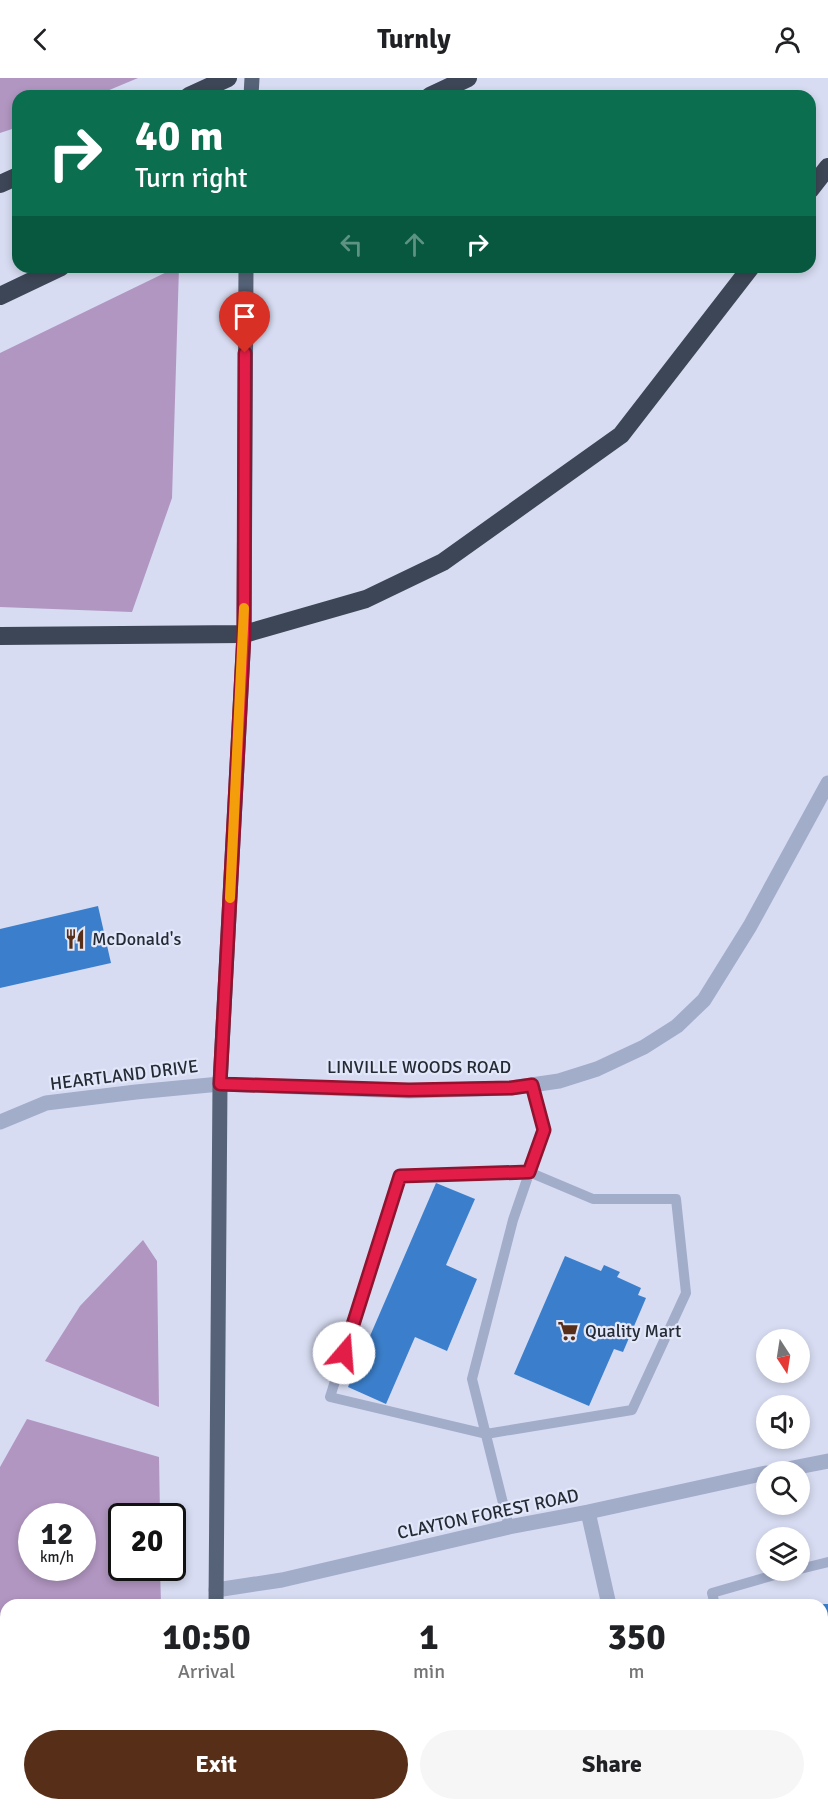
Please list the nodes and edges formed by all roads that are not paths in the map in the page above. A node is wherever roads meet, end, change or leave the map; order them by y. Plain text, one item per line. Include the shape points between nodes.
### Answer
1 (228, 78) edge
2 (468, 78) edge
3 (202, 90) edge
4 (443, 90) edge
5 (828, 167) edge
6 (816, 182) edge
7 (48, 273) edge
8 (746, 273) edge
9 (245, 275) edge
10 (0, 296) edge
11 (244, 634) junction
12 (0, 636) edge
13 (828, 783) edge
14 (220, 1084) junction
15 (532, 1085) junction
16 (0, 1122) edge
17 (529, 1172) junction
18 (486, 1434) junction
19 (828, 1461) edge
20 (810, 1465) edge
21 (756, 1475) edge
22 (588, 1512) junction
23 (508, 1527) junction
24 (828, 1562) edge
25 (810, 1566) edge
26 (756, 1580) edge
27 (216, 1598) edge
28 (608, 1599) edge
29 (714, 1599) edge

1 - 3 highway
2 - 4 highway
5 - 6 highway
7 - 10 highway
8 - 11 highway via 621,435 443,562 366,599
9 - 11 main road
11 - 12 highway
11 - 14 main road
13 - 15 street, LINVILLE WOODS ROAD via 750,927 704,1000 676,1026 644,1047 597,1069
14 - 15 street, LINVILLE WOODS ROAD via 409,1090
14 - 16 street, HEARTLAND DRIVE via 46,1104
14 - 27 main road
15 - 17 lane via 544,1130
17 - 18 lane via 472,1379
17 - 18 lane via 400,1176 330,1397
17 - 18 lane via 593,1199 676,1199 686,1293 632,1410
18 - 23 lane
19 - 20 street
21 - 22 street, CLAYTON FOREST ROAD
22 - 23 street, CLAYTON FOREST ROAD
22 - 28 street
23 - 27 street, CLAYTON FOREST ROAD
24 - 25 lane
26 - 29 lane via 712,1593

